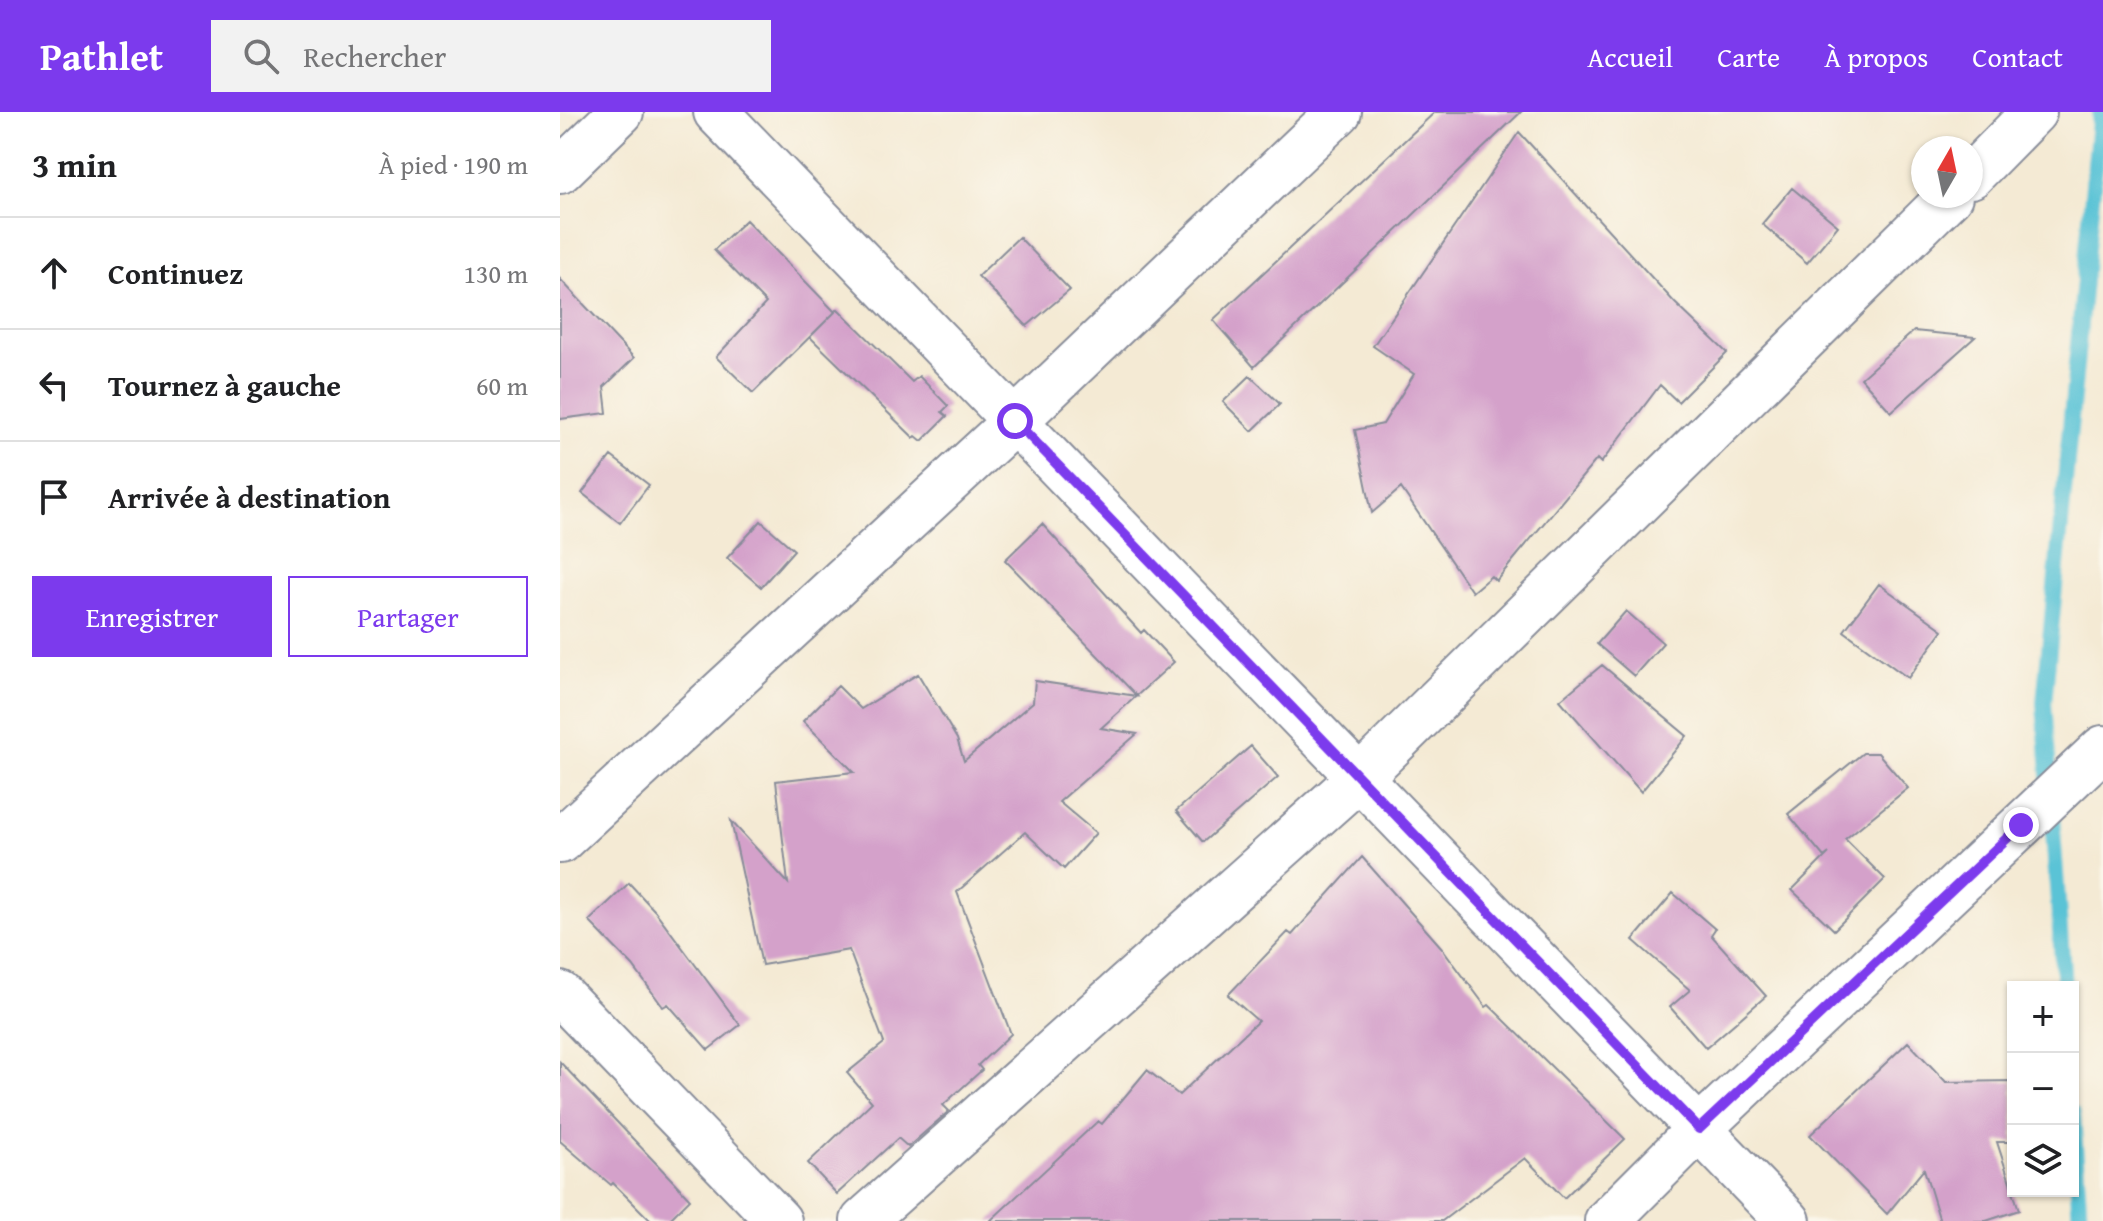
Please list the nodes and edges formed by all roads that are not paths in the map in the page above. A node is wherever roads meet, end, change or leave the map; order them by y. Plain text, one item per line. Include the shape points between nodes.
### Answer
1 (621, 112) edge
2 (716, 112) edge
3 (1339, 112) edge
4 (2034, 112) edge
5 (1983, 164) edge
6 (560, 171) edge
7 (1938, 208) edge
8 (1015, 421) junction
9 (2095, 755) edge
10 (1360, 777) junction
11 (560, 841) edge
12 (560, 994) edge
13 (1699, 1129) junction
14 (779, 1221) edge
15 (863, 1221) edge
16 (1607, 1221) edge
17 (1788, 1221) edge

1 - 6 street
2 - 8 street
3 - 8 street
4 - 5 street
7 - 10 street
8 - 10 street
8 - 11 street
9 - 13 street
10 - 13 street
10 - 15 street
12 - 14 street
13 - 16 street
13 - 17 street

